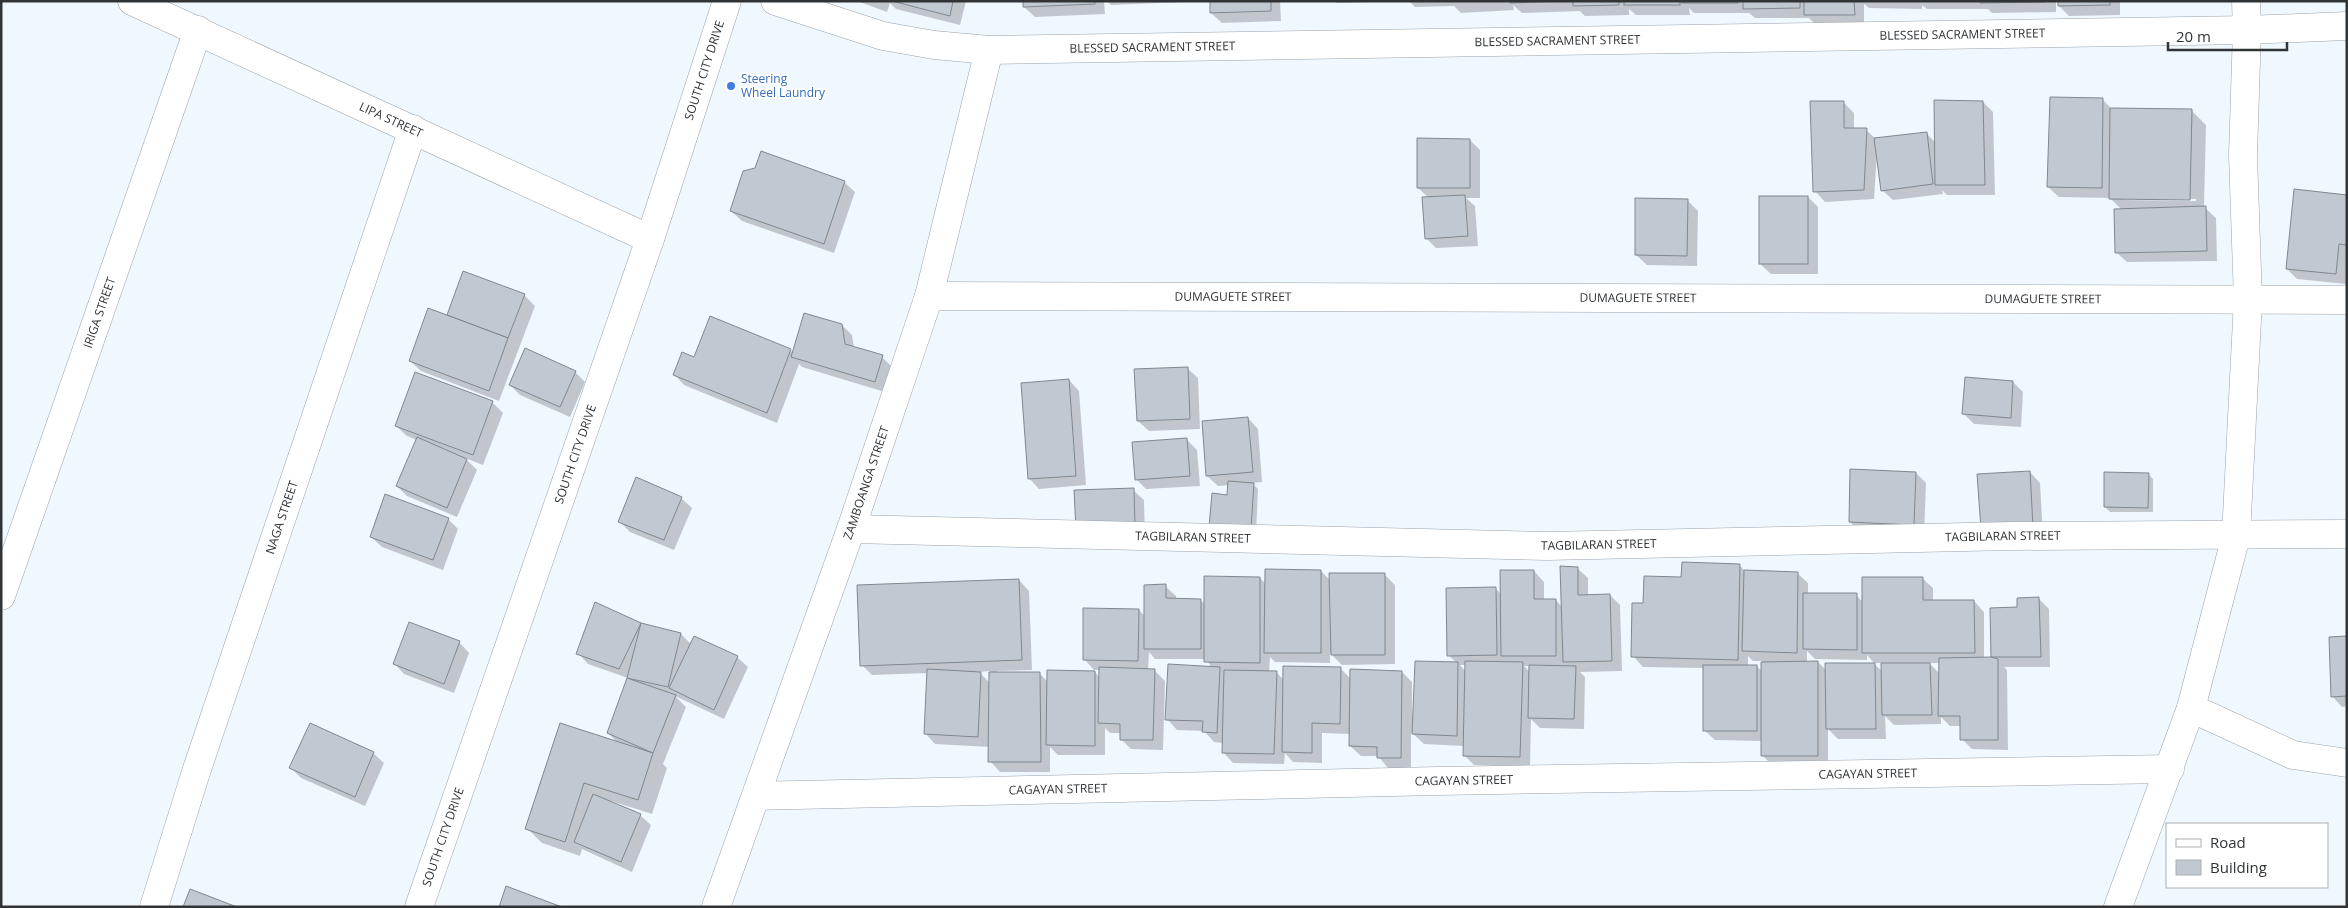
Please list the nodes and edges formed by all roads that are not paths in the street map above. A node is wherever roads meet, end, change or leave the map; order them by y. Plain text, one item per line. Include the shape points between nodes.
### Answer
1 (132, 1) edge
2 (728, 1) edge
3 (775, 1) edge
4 (2246, 1) edge
5 (2347, 26) edge
6 (198, 30) junction
7 (2247, 30) junction
8 (989, 50) junction
9 (413, 129) junction
10 (650, 239) junction
11 (929, 296) junction
12 (2248, 300) junction
13 (2347, 300) edge
14 (851, 528) junction
15 (2347, 534) edge
16 (2236, 536) junction
17 (1, 596) edge
18 (2191, 708) junction
19 (2347, 763) edge
20 (2170, 769) junction
21 (756, 796) junction
22 (154, 907) edge
23 (419, 907) edge
24 (716, 907) edge
25 (2118, 907) edge

1 - 6 street, LIPA STREET
2 - 10 street, SOUTH CITY DRIVE
3 - 8 street, BLESSED SACRAMENT STREET via 884,36
4 - 7 street
5 - 7 street, BLESSED SACRAMENT STREET
6 - 9 street, LIPA STREET
6 - 17 street, IRIGA STREET
7 - 8 street, BLESSED SACRAMENT STREET
7 - 12 street via 2243,155
8 - 11 street, ZAMBOANGA STREET
9 - 10 street, LIPA STREET
9 - 22 street, NAGA STREET
10 - 23 street, SOUTH CITY DRIVE
11 - 12 street, DUMAGUETE STREET
11 - 14 street, ZAMBOANGA STREET
12 - 13 street, DUMAGUETE STREET
12 - 16 street
14 - 16 street, TAGBILARAN STREET via 1547,546 2013,536
14 - 21 street, ZAMBOANGA STREET
15 - 16 street, TAGBILARAN STREET
16 - 18 street
18 - 19 street via 2293,755
18 - 20 street
20 - 21 street, CAGAYAN STREET
20 - 25 street
21 - 24 street, ZAMBOANGA STREET

